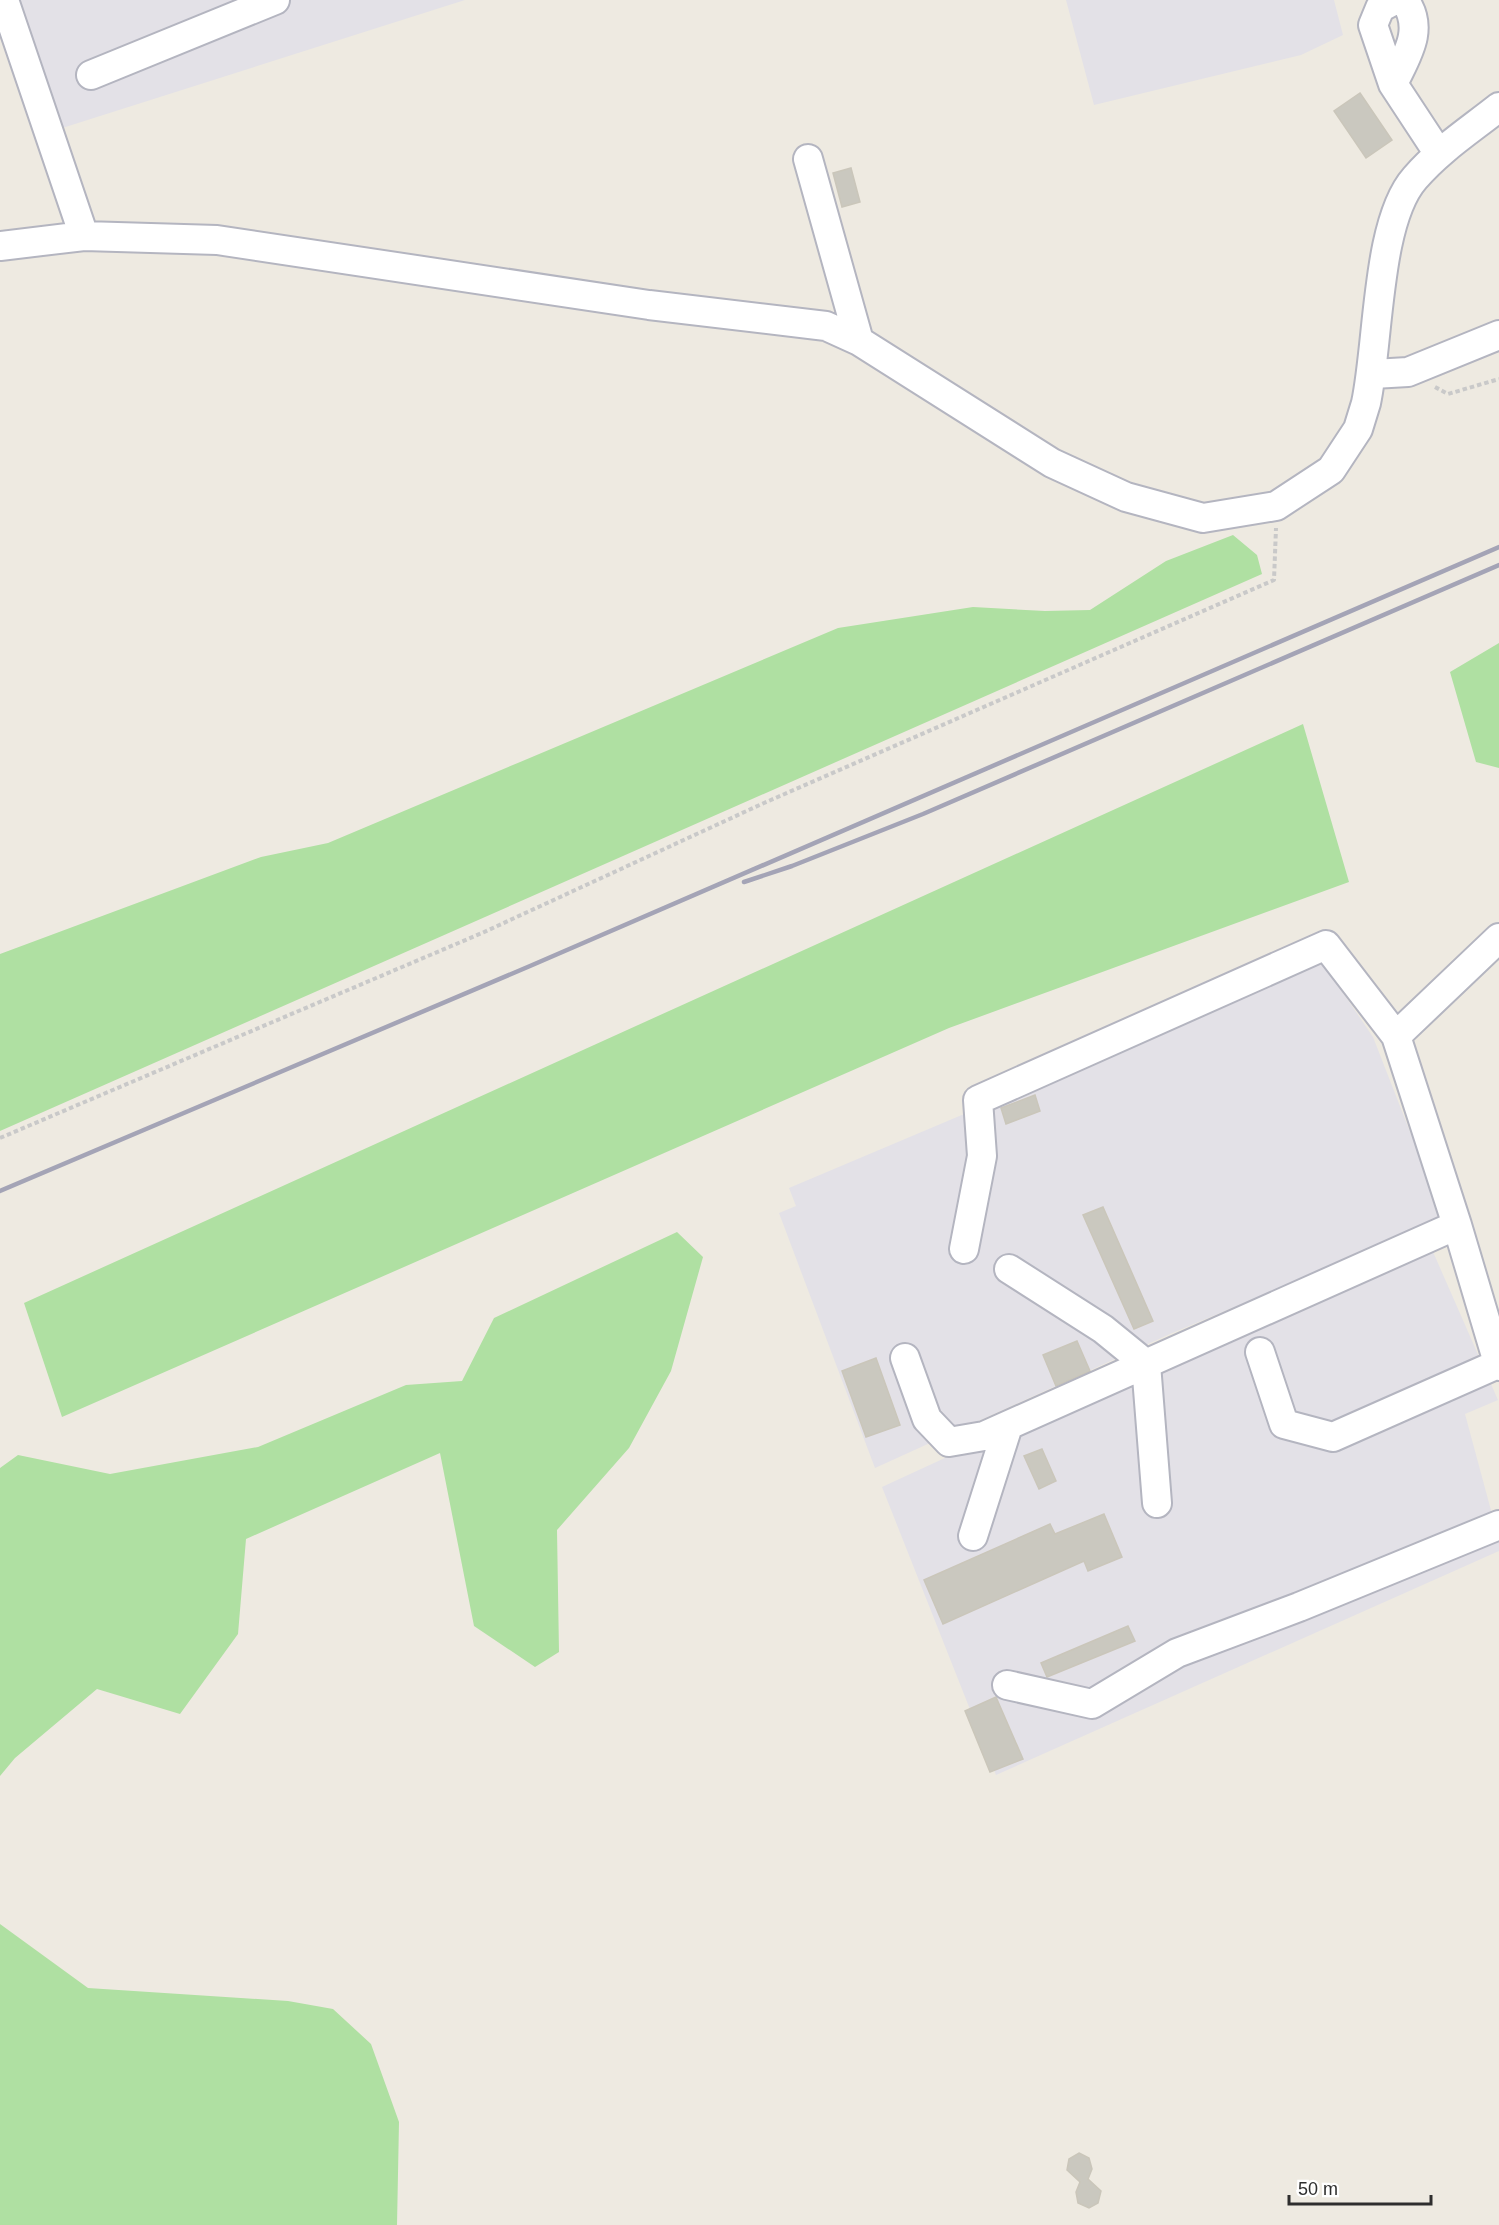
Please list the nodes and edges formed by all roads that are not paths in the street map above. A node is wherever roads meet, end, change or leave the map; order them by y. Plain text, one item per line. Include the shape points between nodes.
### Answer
1 (4, 0) edge
2 (275, 0) edge
3 (1395, 0) edge
4 (1401, 0) edge
5 (91, 75) dead end
6 (1393, 84) junction
7 (1499, 107) edge
8 (1439, 154) junction
9 (808, 159) dead end
10 (84, 236) junction
11 (0, 246) edge
12 (1499, 335) edge
13 (859, 340) junction
14 (1373, 374) junction
15 (1499, 938) edge
16 (1396, 1036) junction
17 (1457, 1226) junction
18 (964, 1249) dead end
19 (1009, 1269) dead end
20 (1260, 1352) dead end
21 (905, 1358) dead end
22 (1146, 1364) junction
23 (1499, 1365) edge
24 (1008, 1426) junction
25 (1157, 1503) dead end
26 (1499, 1525) edge
27 (973, 1536) dead end
28 (1007, 1685) dead end

1 - 10 street
2 - 5 street
3 - 6 street via 1380,8 1373,25
4 - 6 street via 1412,12 1415,36
6 - 8 street
7 - 8 street
8 - 14 street via 1413,179 1394,212
9 - 13 street
10 - 11 street
10 - 13 street via 217,240 826,326
12 - 14 street via 1408,372
13 - 14 street via 1052,463 1126,498 1203,518 1276,506 1331,470 1358,429
15 - 16 street
16 - 17 street
16 - 18 street via 1326,945 978,1100 982,1156
17 - 22 street
17 - 23 street
19 - 22 street via 1103,1329
20 - 23 street via 1284,1424 1333,1437
21 - 24 street via 927,1419 949,1442 984,1436
22 - 24 street
22 - 25 street
24 - 27 street
26 - 28 street via 1177,1653 1092,1704

